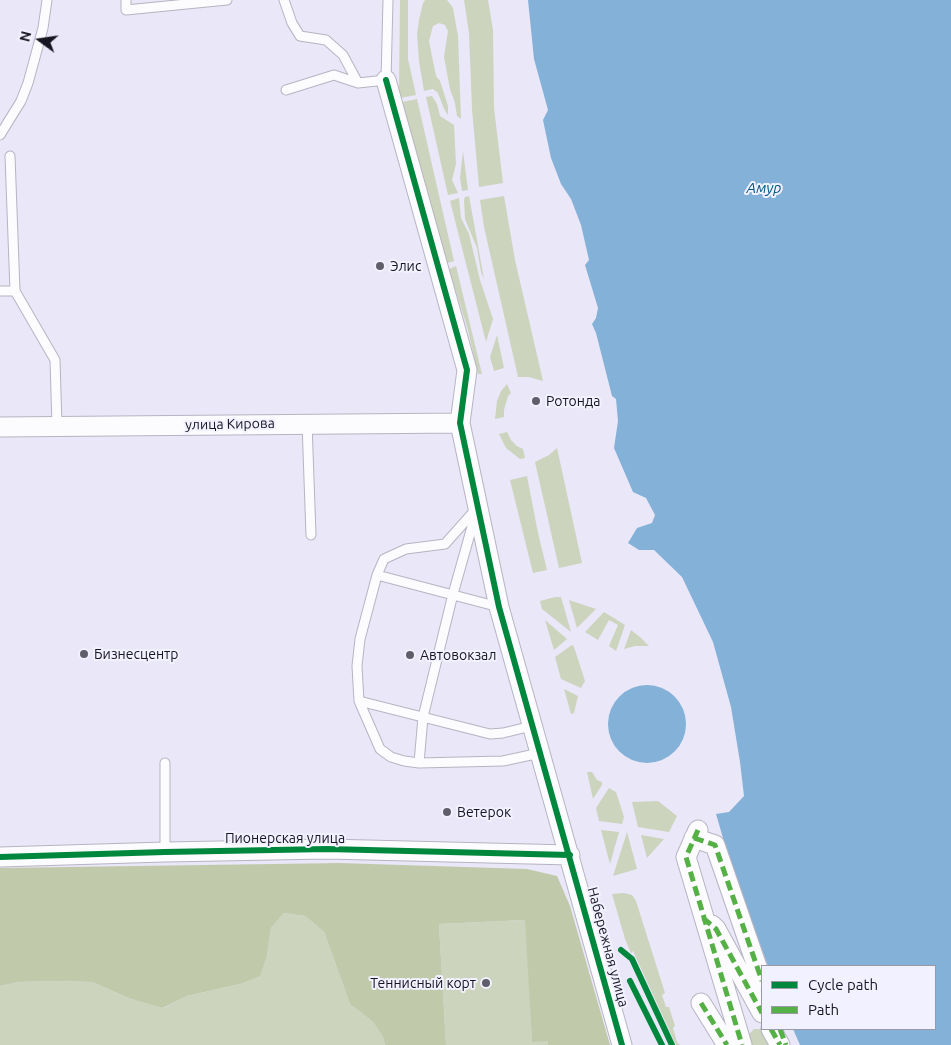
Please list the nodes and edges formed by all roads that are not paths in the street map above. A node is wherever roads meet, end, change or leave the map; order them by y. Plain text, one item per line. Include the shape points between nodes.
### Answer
1 (47, 0) edge
2 (126, 0) edge
3 (227, 0) edge
4 (284, 0) edge
5 (388, 0) edge
6 (386, 80) junction
7 (358, 83) junction
8 (286, 90) dead end
9 (0, 135) edge
10 (10, 156) dead end
11 (0, 291) edge
12 (15, 291) junction
13 (307, 423) junction
14 (460, 423) junction
15 (56, 426) junction
16 (0, 427) edge
17 (478, 508) junction
18 (311, 535) dead end
19 (377, 575) junction
20 (453, 594) junction
21 (499, 607) junction
22 (360, 701) junction
23 (423, 717) junction
24 (532, 726) junction
25 (540, 754) junction
26 (419, 762) junction
27 (165, 763) dead end
28 (165, 852) junction
29 (570, 855) junction
30 (0, 857) edge
31 (704, 918) junction
32 (761, 977) edge
33 (700, 1003) dead end
34 (761, 1011) edge
35 (772, 1030) edge
36 (780, 1030) edge
37 (622, 1045) edge
38 (727, 1045) edge
39 (742, 1045) edge
40 (780, 1045) edge
41 (786, 1045) edge

1 - 9 lane via 28,83
2 - 3 lane via 126,10
4 - 7 lane via 300,36 326,40 343,55
5 - 6 lane
6 - 7 lane
6 - 14 street, Набережная улица via 467,370
7 - 8 lane via 334,75
10 - 12 lane
11 - 12 lane
12 - 15 lane via 55,360
13 - 14 street, улица Кирова
13 - 15 street, улица Кирова
13 - 18 lane
14 - 17 street, Набережная улица
15 - 16 street, улица Кирова
17 - 19 lane via 445,544 406,549 384,559
17 - 20 lane
17 - 21 street, Набережная улица
19 - 20 lane
19 - 22 lane via 360,639 357,666
20 - 21 lane
20 - 23 lane
21 - 24 street, Набережная улица
22 - 23 lane
22 - 26 lane via 380,749 391,757
23 - 24 lane via 490,734
23 - 26 lane
24 - 25 street, Набережная улица
25 - 26 lane via 502,761
25 - 29 street, Набережная улица
27 - 28 lane
28 - 29 street, Пионерская улица via 327,849
28 - 30 street, Пионерская улица
29 - 37 street, Набережная улица
31 - 32 street via 686,857 696,834 715,845
31 - 34 street via 716,928
31 - 39 street
33 - 38 street
35 - 40 street
36 - 41 street

